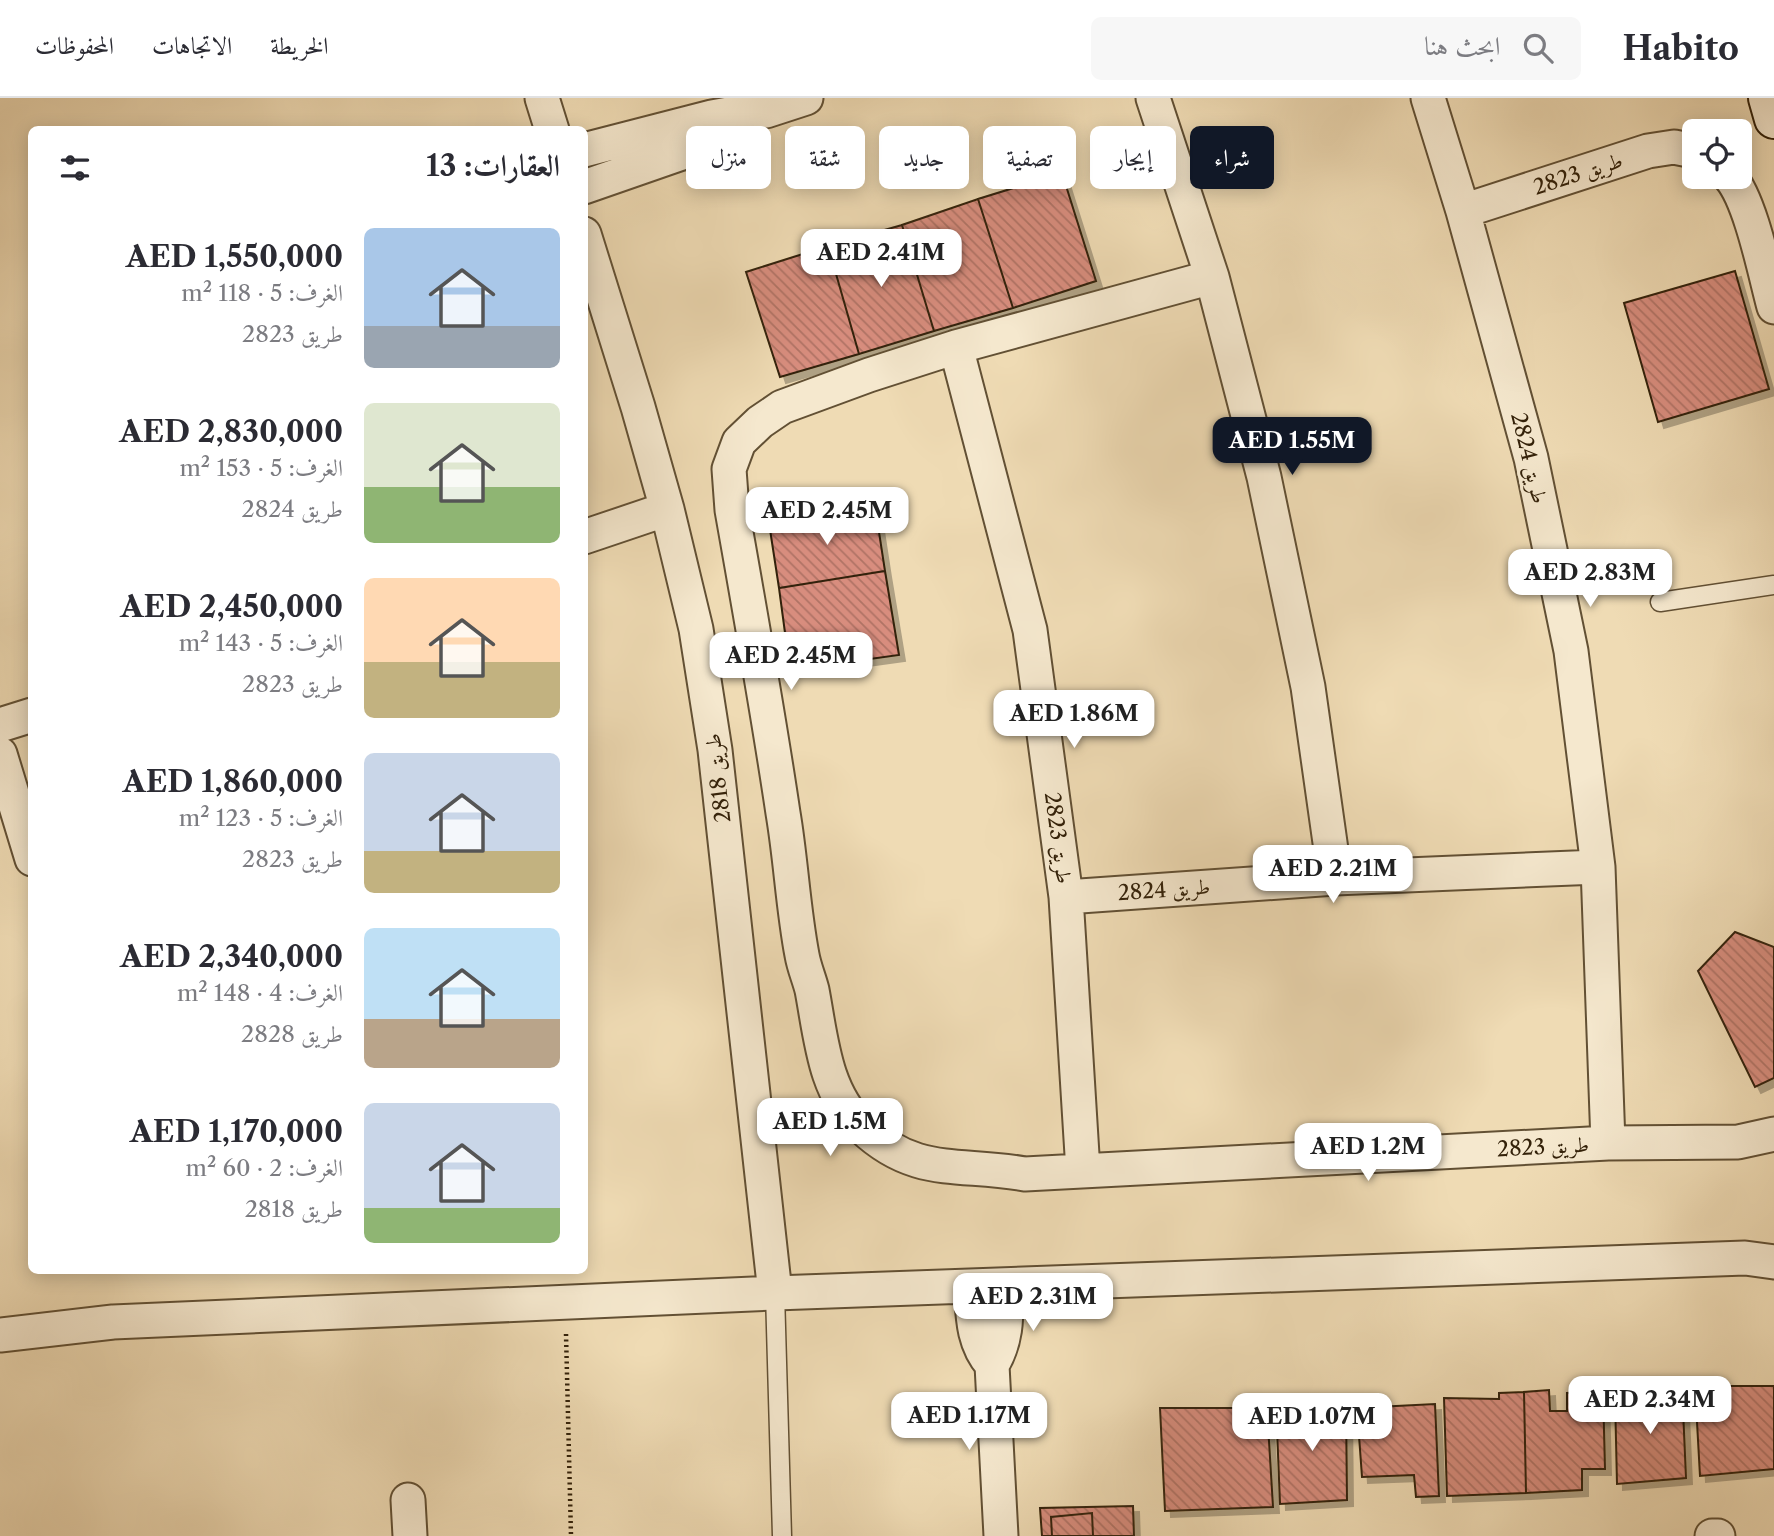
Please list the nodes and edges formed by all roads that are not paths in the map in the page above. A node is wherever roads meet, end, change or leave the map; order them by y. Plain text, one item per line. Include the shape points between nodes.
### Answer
1 (542, 98) edge
2 (806, 98) edge
3 (1153, 98) edge
4 (1428, 98) edge
5 (1768, 98) edge
6 (766, 111) junction
7 (1774, 119) edge
8 (551, 126) edge
9 (588, 149) edge
10 (1682, 149) edge
11 (588, 186) edge
12 (1739, 189) edge
13 (1463, 211) junction
14 (588, 247) edge
15 (1212, 276) junction
16 (1774, 307) edge
17 (956, 347) junction
18 (667, 509) junction
19 (588, 536) edge
20 (1774, 585) edge
21 (1661, 602) dead end
22 (28, 716) edge
23 (0, 725) edge
24 (0, 754) edge
25 (28, 846) edge
26 (1598, 867) junction
27 (1335, 878) junction
28 (1066, 897) junction
29 (1774, 1118) edge
30 (1774, 1134) edge
31 (1709, 1141) junction
32 (1608, 1143) junction
33 (1083, 1171) junction
34 (1764, 1257) edge
35 (1006, 1285) junction
36 (971, 1286) junction
37 (775, 1293) junction
38 (0, 1335) edge
39 (992, 1365) junction
40 (408, 1500) dead end
41 (410, 1536) edge
42 (782, 1536) edge
43 (1000, 1536) edge
44 (1712, 1536) edge
45 (1717, 1536) edge

1 - 8 street
2 - 6 street
3 - 15 street
4 - 13 street, طريق 2824
5 - 7 street
6 - 9 street via 712,117
6 - 11 street via 719,138
10 - 13 street, طريق 2823 via 1648,150
12 - 16 street
13 - 26 street, طريق 2824 via 1531,458 1571,651
14 - 18 street, طريق 2818
15 - 17 street, طريق 2823
15 - 27 street via 1264,477 1308,687
17 - 28 street, طريق 2823 via 1030,630
17 - 33 street, طريق 2823 via 782,407 739,442 729,469 784,814 802,955 799,1006 810,1073 819,1097 850,1140 891,1170 926,1181 980,1185 1025,1174
18 - 19 street
18 - 37 street, طريق 2818 via 696,629 715,750
20 - 21 lane
22 - 23 street
24 - 25 street
26 - 27 street, طريق 2824
26 - 32 street, طريق 2824
27 - 28 street, طريق 2824
28 - 33 street, طريق 2823
29 - 31 street, طريق 2823
30 - 31 street, طريق 2823 via 1738,1142
31 - 32 street, طريق 2823
32 - 33 street, طريق 2823
34 - 35 street
35 - 36 street
35 - 39 street via 1006,1328
36 - 37 street
36 - 39 street via 974,1330
37 - 38 street via 113,1322
37 - 42 lane
39 - 43 street
40 - 41 street
44 - 45 street

